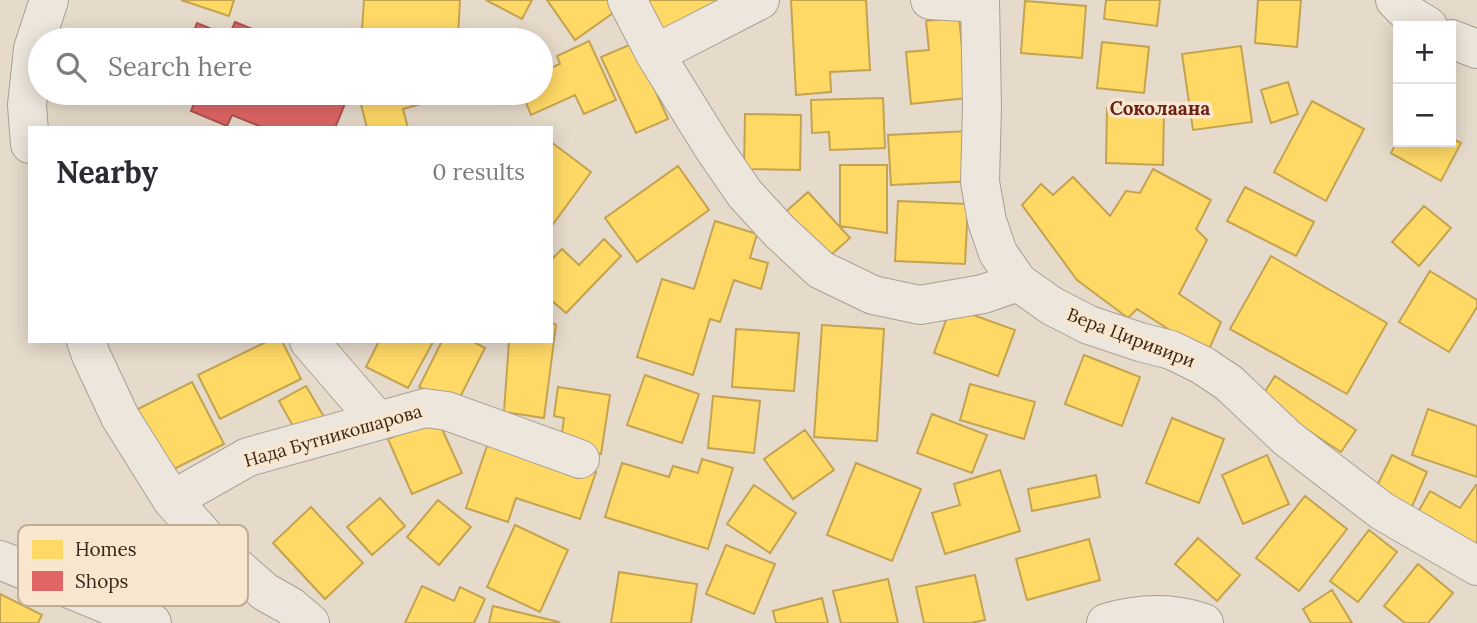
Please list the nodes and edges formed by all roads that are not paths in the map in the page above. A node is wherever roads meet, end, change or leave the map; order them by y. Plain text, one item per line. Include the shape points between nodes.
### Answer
1 (49, 0) edge
2 (627, 0) edge
3 (760, 0) edge
4 (930, 0) edge
5 (1395, 0) edge
6 (980, 1) edge
7 (1420, 21) edge
8 (40, 28) edge
9 (1456, 41) edge
10 (1477, 49) edge
11 (655, 54) junction
12 (28, 96) edge
13 (29, 126) edge
14 (1018, 282) junction
15 (87, 343) edge
16 (311, 343) edge
17 (377, 420) junction
18 (580, 459) dead end
19 (172, 500) junction
20 (194, 525) edge
21 (0, 561) edge
22 (1477, 566) edge
23 (18, 568) edge
24 (248, 577) edge
25 (110, 606) edge
26 (152, 623) edge
27 (310, 623) edge
28 (1106, 623) edge
29 (1204, 623) edge

1 - 8 street
2 - 11 street
3 - 11 street
4 - 6 street
5 - 7 street
6 - 14 street, Вера Циривири via 981,182 998,253
9 - 10 street
11 - 14 street via 745,194 821,270 873,295 920,305 984,294
12 - 13 street
14 - 22 street, Вера Циривири via 1089,326 1171,350 1202,365 1382,511
15 - 19 street via 120,417
16 - 17 street
17 - 18 street, Нада Бутникошарова via 436,408
17 - 19 street, Нада Бутникошарова via 248,457
19 - 20 street
21 - 23 street
24 - 27 street
25 - 26 street
28 - 29 street via 1160,614

